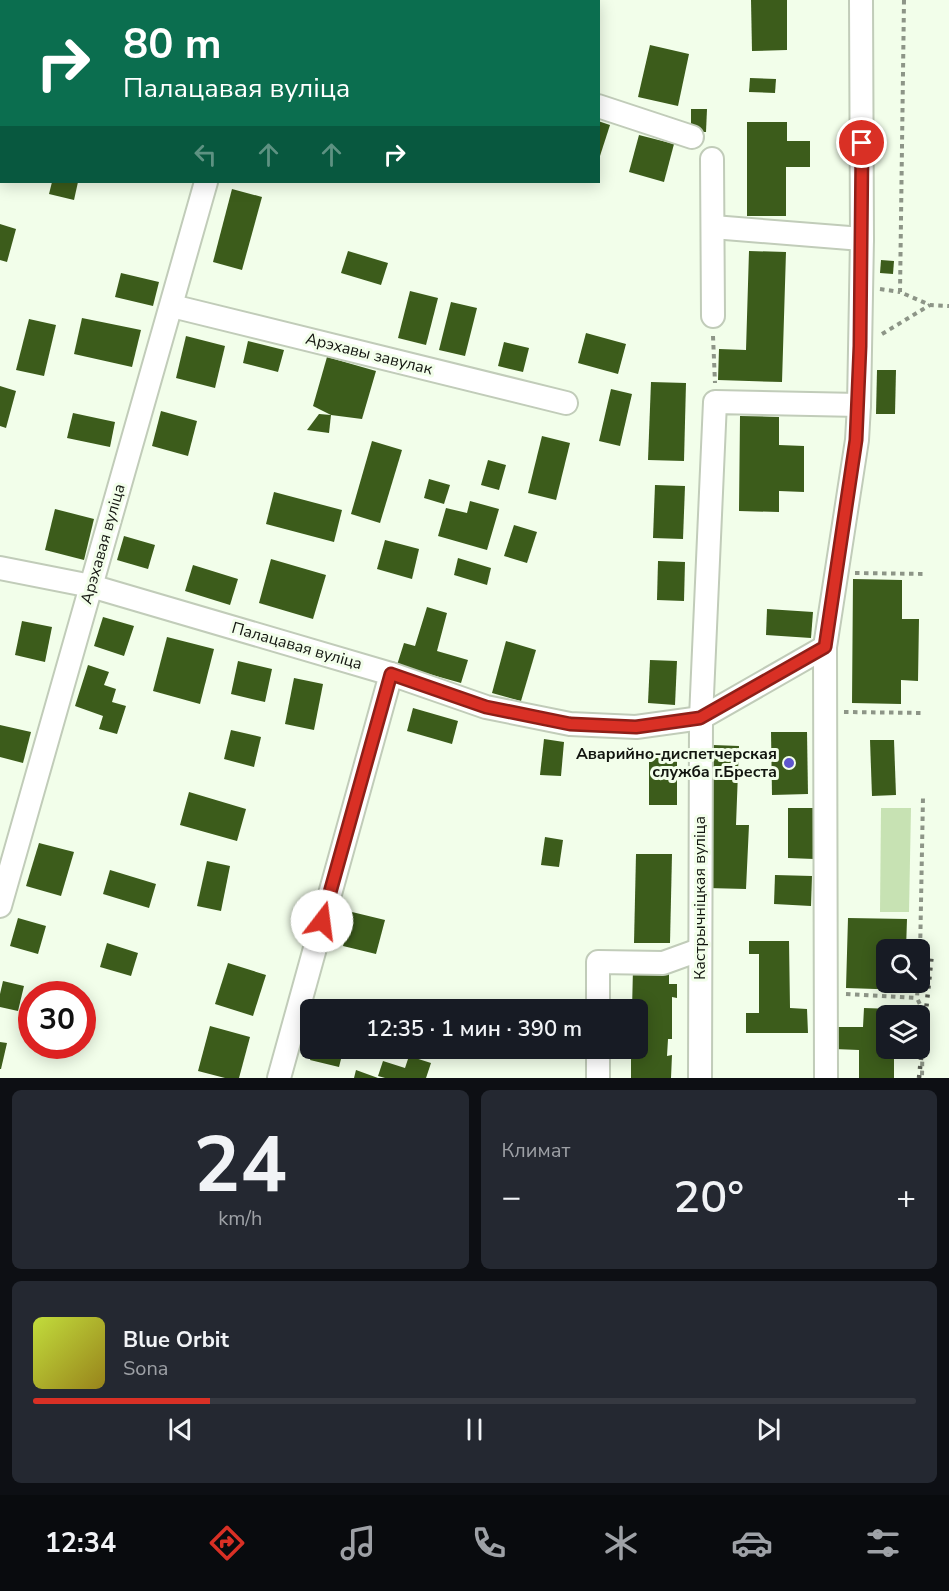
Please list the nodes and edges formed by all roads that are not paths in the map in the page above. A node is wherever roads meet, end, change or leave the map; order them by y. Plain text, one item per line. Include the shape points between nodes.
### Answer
1 (861, 0) edge
2 (600, 107) edge
3 (692, 137) dead end
4 (712, 159) dead end
5 (206, 183) edge
6 (713, 227) junction
7 (862, 239) junction
8 (172, 306) junction
9 (713, 316) road end
10 (566, 403) dead end
11 (859, 405) junction
12 (0, 568) edge
13 (91, 586) junction
14 (825, 647) junction
15 (391, 674) junction
16 (700, 718) junction
17 (0, 906) edge
18 (699, 950) junction
19 (598, 999) edge
20 (598, 1059) edge
21 (279, 1078) edge
22 (598, 1078) edge
23 (700, 1078) edge
24 (826, 1078) edge

1 - 7 street
2 - 3 street
4 - 6 street
5 - 8 street, Арэхавая вуліца
6 - 7 street
6 - 9 street
7 - 11 street
8 - 10 street, Арэхавы завулак
8 - 13 street, Арэхавая вуліца
11 - 14 street
11 - 16 street, Кастрычніцкая вуліца via 715,402
12 - 13 street, Палацавая вуліца
13 - 15 street, Палацавая вуліца
13 - 17 street, Арэхавая вуліца
14 - 16 street
14 - 24 street
15 - 16 street, Палацавая вуліца via 486,707 570,724 636,727
15 - 21 street
16 - 18 street, Кастрычніцкая вуліца
18 - 19 street via 663,963 598,963
18 - 23 street, Кастрычніцкая вуліца
20 - 22 street

